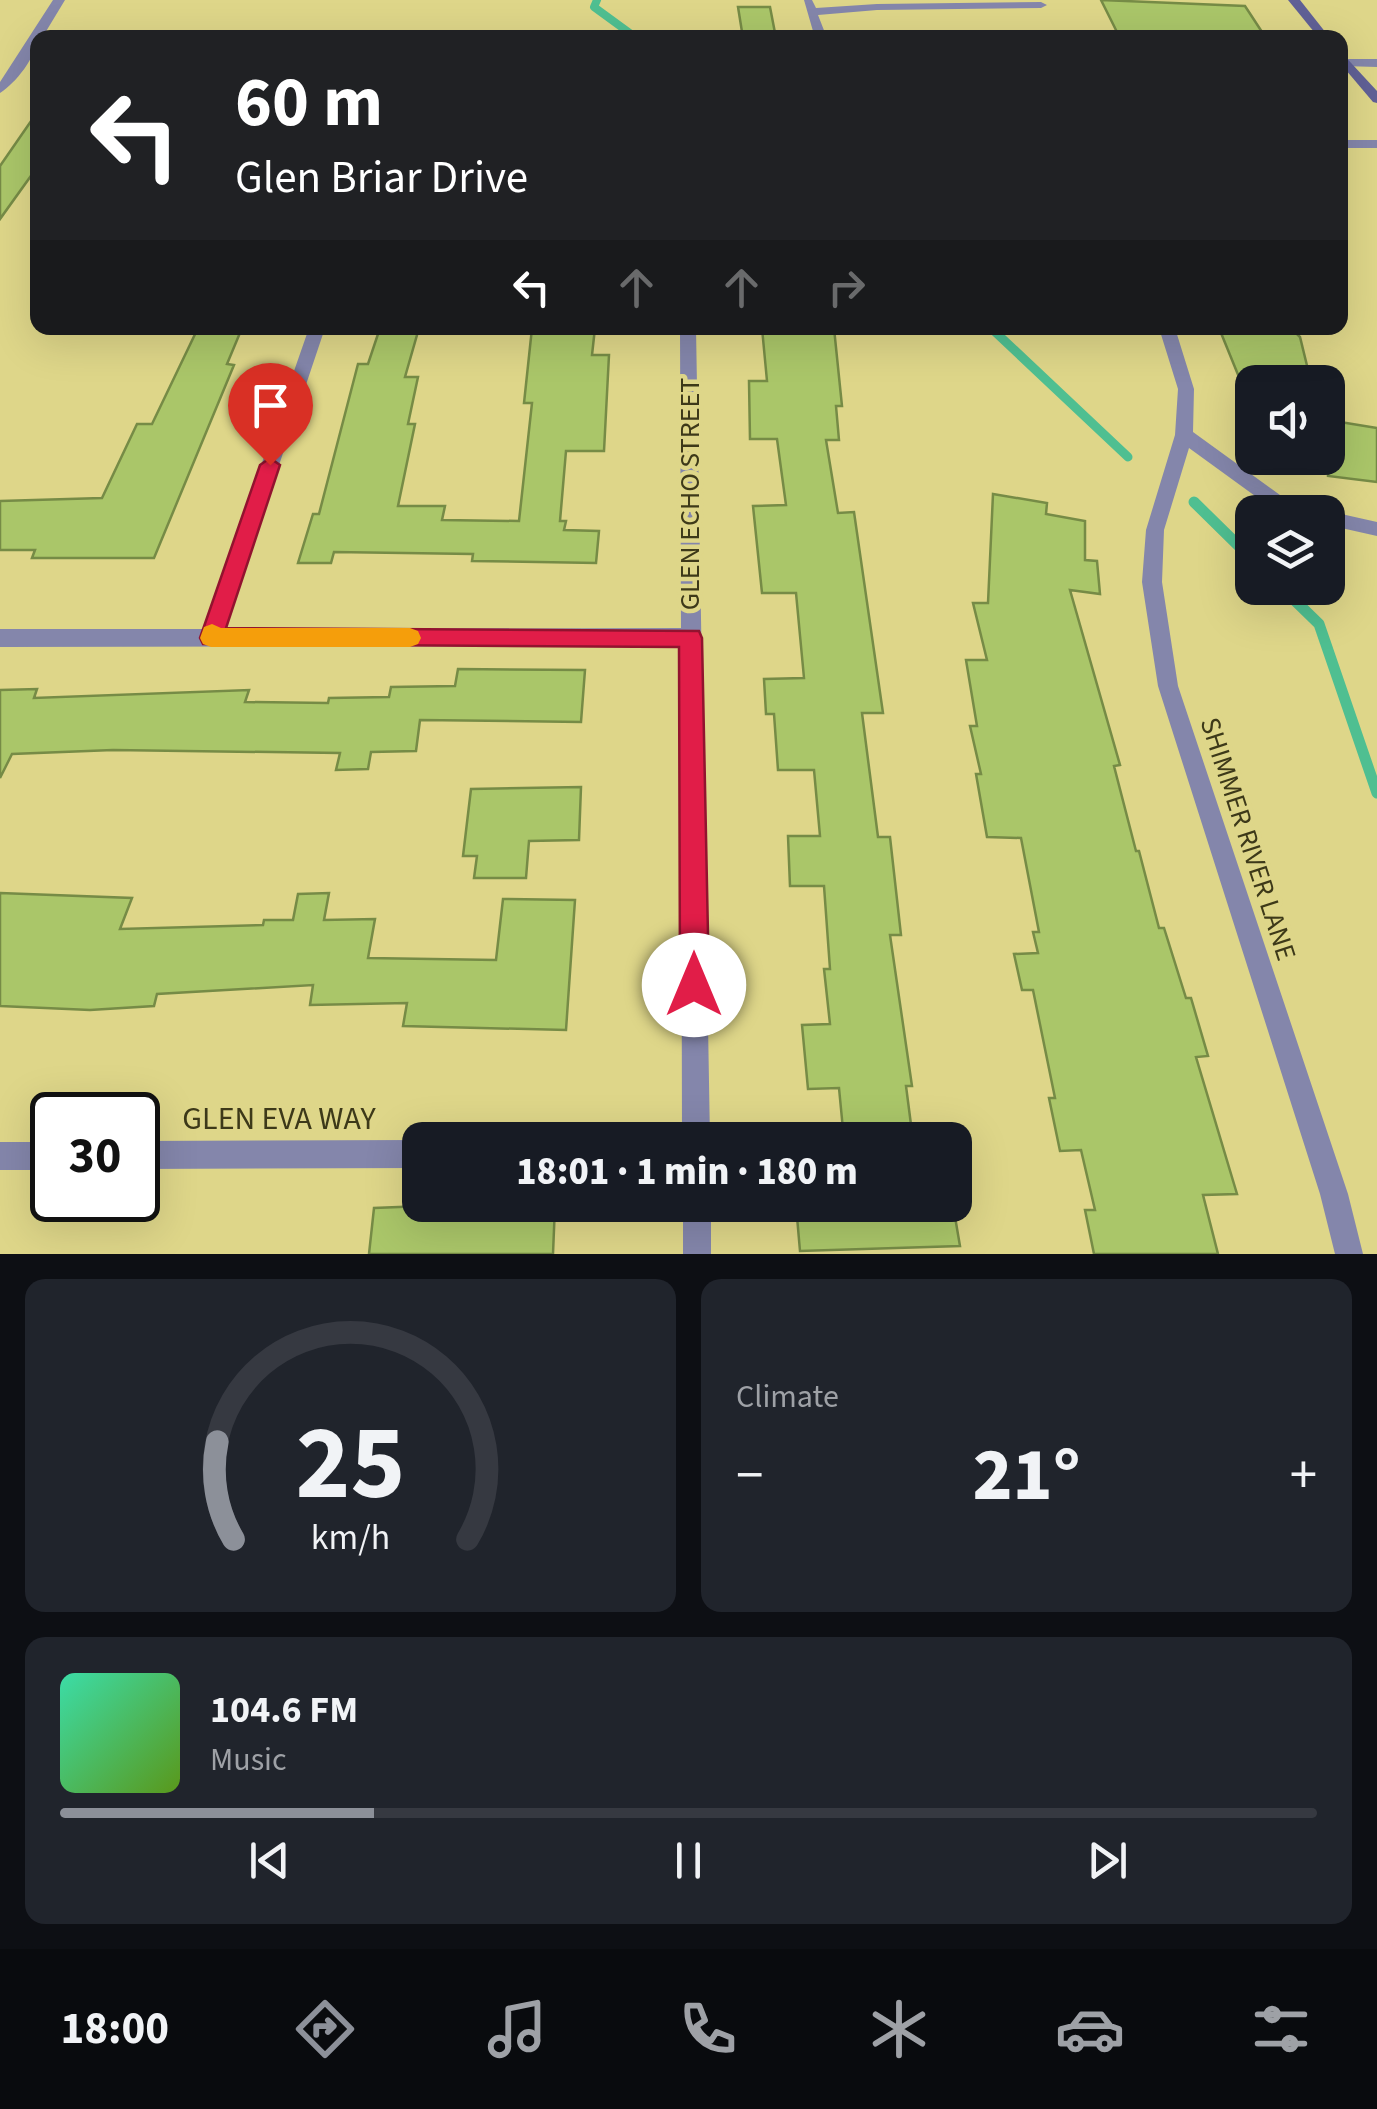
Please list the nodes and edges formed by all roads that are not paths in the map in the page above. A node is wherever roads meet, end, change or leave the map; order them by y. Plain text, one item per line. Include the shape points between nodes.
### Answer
1 (59, 0) edge
2 (1294, 0) edge
3 (1041, 5) dead end
4 (810, 6) edge
5 (41, 30) edge
6 (819, 30) edge
7 (1319, 30) edge
8 (30, 48) edge
9 (1348, 59) edge
10 (1377, 63) edge
11 (1348, 64) edge
12 (16, 71) junction
13 (30, 71) edge
14 (0, 88) edge
15 (1377, 99) edge
16 (1348, 144) edge
17 (1377, 144) edge
18 (315, 335) edge
19 (688, 335) edge
20 (1169, 335) edge
21 (1184, 436) junction
22 (1266, 495) edge
23 (1345, 522) edge
24 (1377, 529) edge
25 (0, 638) edge
26 (211, 638) junction
27 (691, 638) junction
28 (696, 1122) edge
29 (402, 1154) edge
30 (160, 1155) edge
31 (0, 1156) edge
32 (30, 1156) edge
33 (697, 1222) edge
34 (698, 1254) edge
35 (1349, 1254) edge

1 - 5 street
2 - 7 street
3 - 4 street
4 - 6 street
8 - 12 street
9 - 10 street
11 - 15 street
12 - 13 street
12 - 14 street
16 - 17 street
18 - 26 street
19 - 27 street, GLEN ECHO STREET
20 - 21 street, SHIMMER RIVER LANE via 1186,389
21 - 22 street
21 - 35 street, SHIMMER RIVER LANE via 1155,530 1152,582 1168,686
23 - 24 street
25 - 26 street
26 - 27 street
27 - 28 street, GLEN ECHO STREET
29 - 30 street, GLEN EVA WAY
31 - 32 street
33 - 34 street

